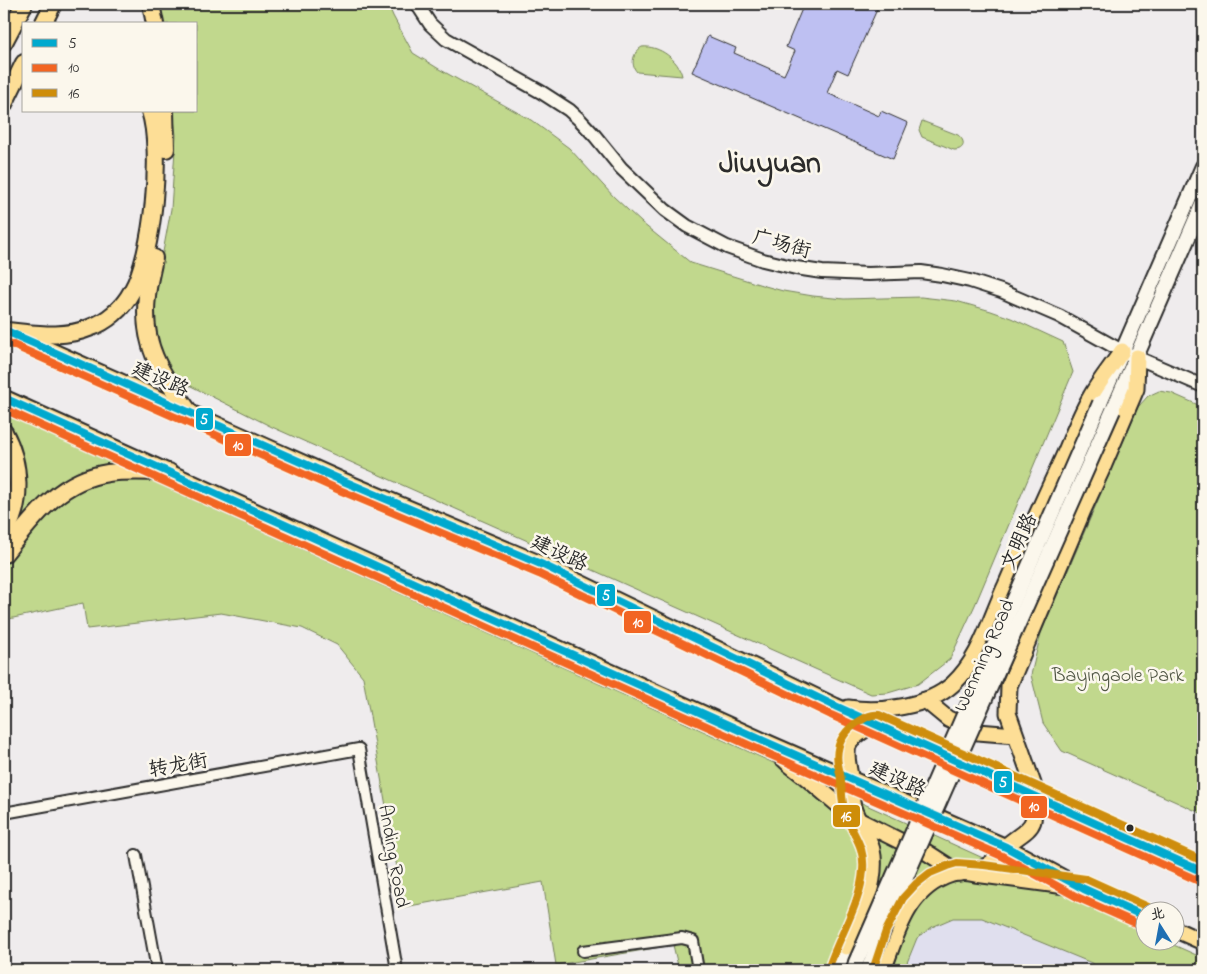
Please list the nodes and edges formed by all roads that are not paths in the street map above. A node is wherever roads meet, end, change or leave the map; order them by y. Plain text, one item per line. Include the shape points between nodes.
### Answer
1 (24, 4) edge
2 (53, 4) edge
3 (151, 4) edge
4 (417, 4) edge
5 (44, 22) edge
6 (155, 22) edge
7 (4, 42) edge
8 (22, 67) edge
9 (22, 93) edge
10 (4, 104) edge
11 (4, 111) edge
12 (150, 112) edge
13 (166, 112) edge
14 (1203, 166) edge
15 (1203, 203) edge
16 (5, 330) edge
17 (1122, 351) junction
18 (1137, 357) junction
19 (1203, 386) edge
20 (4, 398) edge
21 (190, 413) junction
22 (4, 432) edge
23 (169, 472) junction
24 (4, 534) edge
25 (4, 554) edge
26 (925, 700) junction
27 (835, 706) junction
28 (892, 708) junction
29 (875, 724) junction
30 (1015, 735) junction
31 (768, 743) junction
32 (358, 748) joint
33 (851, 779) junction
34 (1033, 796) junction
35 (4, 813) edge
36 (860, 822) junction
37 (1006, 847) junction
38 (136, 855) dead end
39 (1203, 872) edge
40 (959, 873) junction
41 (1084, 889) junction
42 (1134, 912) edge
43 (1184, 933) edge
44 (1203, 942) edge
45 (846, 947) joint
46 (583, 951) dead end
47 (884, 966) edge
48 (157, 970) edge
49 (397, 970) edge
50 (698, 970) edge
51 (838, 970) edge
52 (854, 970) edge
53 (868, 970) edge

1 - 7 highway
2 - 5 highway
3 - 6 highway
4 - 17 street, 广场街 via 430,24 446,39 569,110 621,168 665,210 727,247 763,260 822,272 921,272 970,281 1059,316
8 - 10 highway
9 - 11 highway
12 - 16 highway via 156,144 152,212 147,246 130,296 107,319 79,332 55,335
13 - 21 highway via 163,206 147,294 146,321 155,359
14 - 17 main road
15 - 18 main road
16 - 21 main road, 建设路
17 - 18 street, 广场街
17 - 26 main road via 1090,397 976,654 954,683 942,693
17 - 52 main road, 文明路, bridge
18 - 19 street, 广场街
18 - 30 main road via 1136,389 1009,686 1008,713
18 - 53 main road, Wenming Road, bridge via 913,861
20 - 23 main road, 建设路
21 - 27 main road, 建设路 via 543,565
22 - 24 highway via 15,459 17,487 12,520
23 - 25 highway via 108,473 79,481 52,498
23 - 31 main road, 建设路
26 - 28 main road
26 - 30 main road via 948,719 978,732
27 - 28 main road via 876,710
27 - 29 main road, 建设路
28 - 29 main road
29 - 33 main road via 856,736 848,746
29 - 34 main road, 建设路
30 - 34 main road
31 - 33 main road, 建设路
31 - 36 main road
32 - 35 street, 转龙街
32 - 49 street, Anding Road
33 - 36 main road via 852,804
33 - 37 main road, 建设路
34 - 37 main road via 1031,826
34 - 39 main road, 建设路
36 - 40 main road via 923,850
36 - 45 main road via 871,847 873,874 866,901
37 - 40 main road via 985,868
37 - 41 main road, 建设路
38 - 48 street
40 - 41 main road
40 - 47 main road via 938,880 914,900
41 - 42 main road, 建设路
43 - 44 main road
45 - 51 street
46 - 50 street via 682,938 693,941

